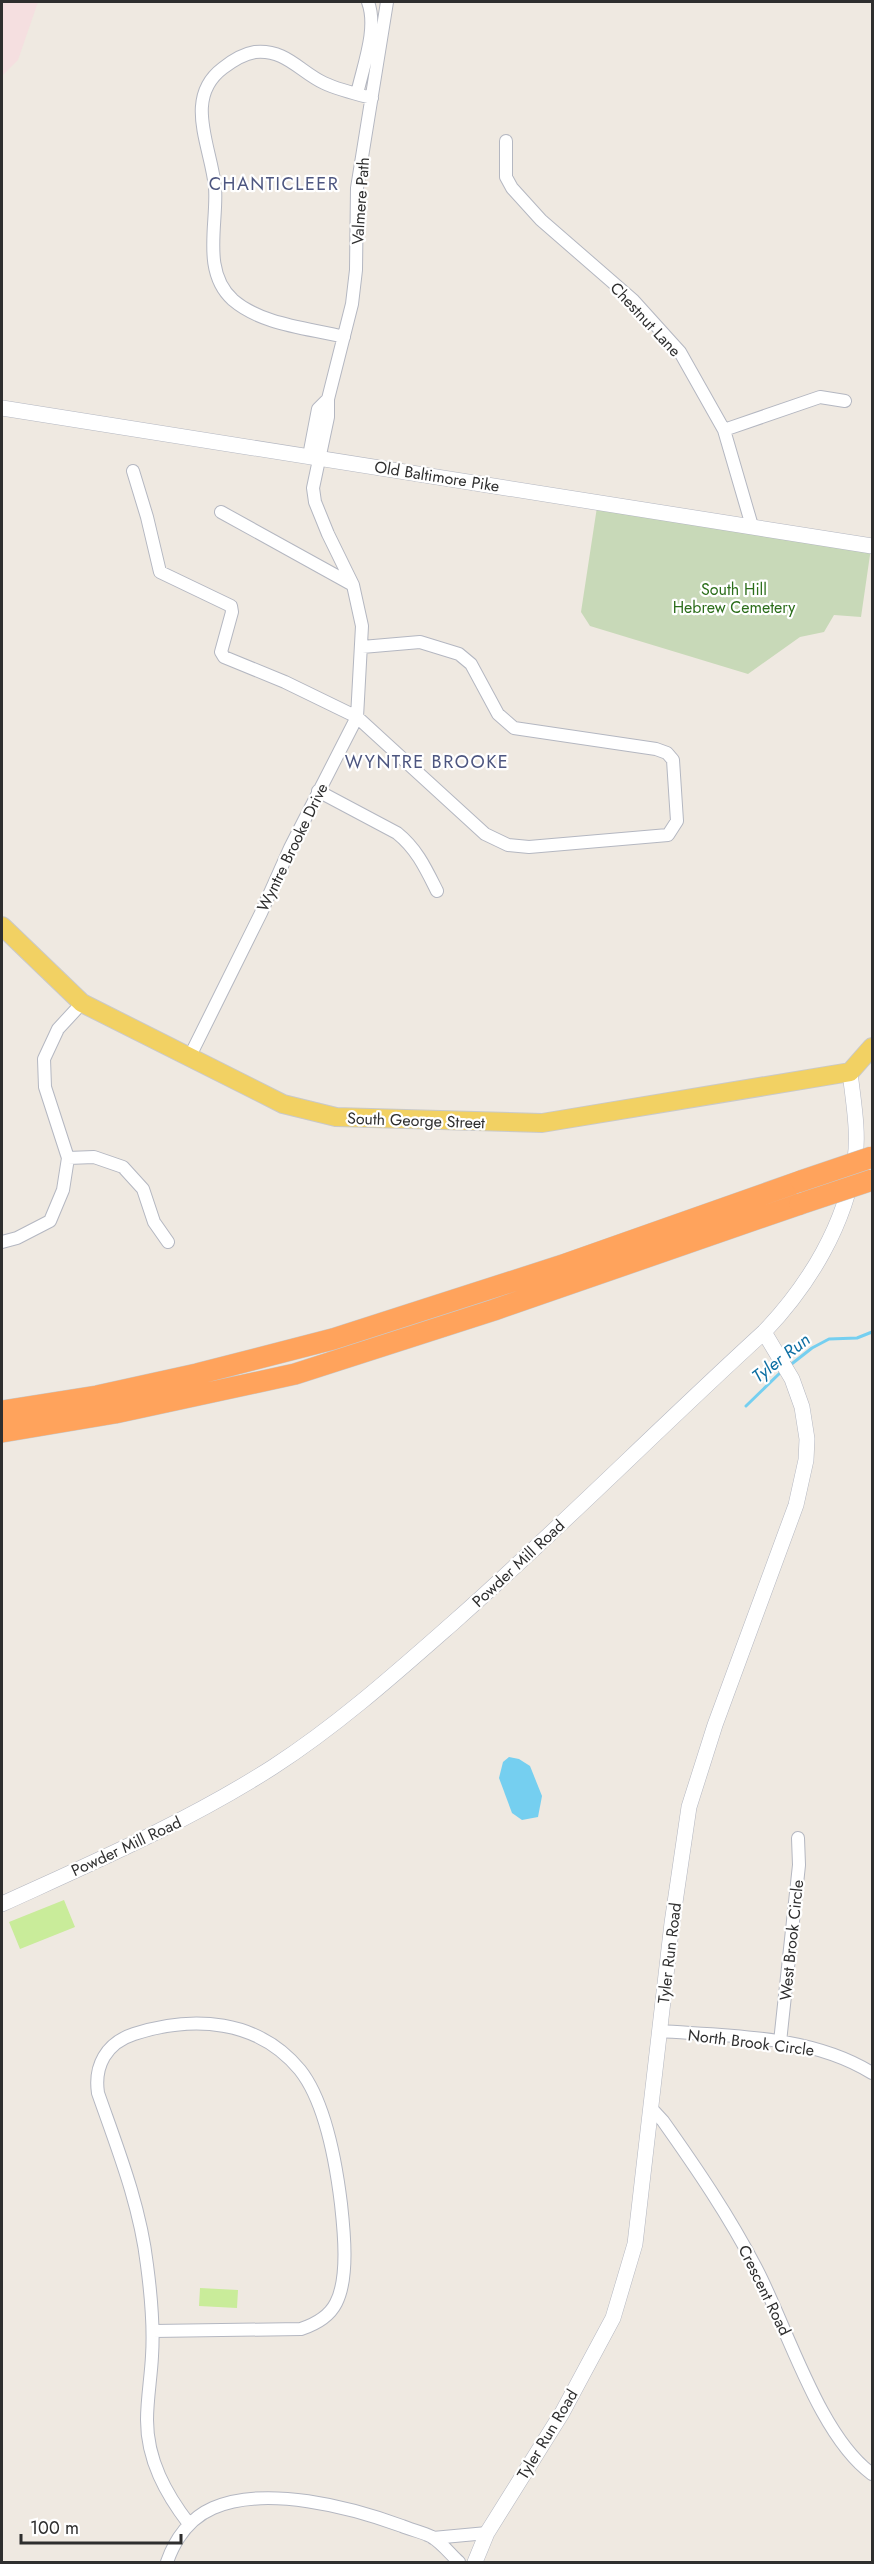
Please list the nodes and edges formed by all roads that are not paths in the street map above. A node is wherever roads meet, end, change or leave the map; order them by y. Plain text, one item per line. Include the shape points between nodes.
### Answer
1 (368, 2) edge
2 (387, 2) edge
3 (357, 94) junction
4 (372, 98) junction
5 (506, 141) dead end
6 (344, 337) junction
7 (845, 400) dead end
8 (2, 408) edge
9 (724, 430) junction
10 (315, 457) junction
11 (134, 471) dead end
12 (221, 512) dead end
13 (752, 526) junction
14 (873, 546) edge
15 (353, 585) junction
16 (362, 647) junction
17 (357, 717) junction
18 (318, 791) junction
19 (437, 891) dead end
20 (2, 926) edge
21 (82, 1003) junction
22 (873, 1047) edge
23 (189, 1058) junction
24 (850, 1072) junction
25 (68, 1158) junction
26 (873, 1158) edge
27 (873, 1180) edge
28 (2, 1242) edge
29 (168, 1242) dead end
30 (765, 1332) junction
31 (2, 1411) edge
32 (2, 1432) edge
33 (798, 1838) dead end
34 (2, 1904) edge
35 (660, 2031) junction
36 (780, 2042) junction
37 (873, 2073) edge
38 (651, 2108) junction
39 (153, 2331) junction
40 (873, 2474) edge
41 (189, 2524) junction
42 (487, 2533) junction
43 (433, 2538) junction
44 (166, 2562) edge
45 (459, 2562) edge
46 (475, 2562) edge

1 - 3 street via 372,12 370,29
2 - 4 street, Valmere Path
3 - 4 street
3 - 6 street via 323,82 286,57 254,52 234,59 214,75 207,83 200,106 215,187 212,258 220,280 232,299 258,316
4 - 6 street, Valmere Path via 357,188 354,293
5 - 9 street, Chestnut Lane via 506,177 512,188 541,220 633,300 680,352
6 - 10 street, Valmere Path via 328,399 328,417
7 - 9 street via 820,397
8 - 10 street, Old Baltimore Pike
9 - 13 street, Chestnut Lane
10 - 13 street, Old Baltimore Pike
10 - 15 street, Wyntre Brooke Drive via 315,502
11 - 17 street via 160,572 231,606 221,652 224,657
12 - 15 street
13 - 14 street, Old Baltimore Pike
15 - 16 street, Wyntre Brooke Drive via 362,626
16 - 17 street, Wyntre Brooke Drive
16 - 17 street via 420,642 459,654 471,664 498,714 514,728 667,753 673,760 677,821 668,835 529,847 508,845 485,834
17 - 18 street, Wyntre Brooke Drive
18 - 19 street via 407,841 420,856
18 - 23 street, Wyntre Brooke Drive
20 - 21 main road, South George Street
21 - 23 main road, South George Street
21 - 25 street via 58,1029 44,1059 45,1087
22 - 24 main road
23 - 24 main road, South George Street via 309,1112 405,1121 542,1123
24 - 30 street, Powder Mill Road via 856,1139 848,1194 823,1254
25 - 28 street via 63,1190 50,1221
25 - 29 street via 94,1157 123,1167 143,1189 154,1222
26 - 31 highway, bridge via 333,1339 197,1374
27 - 32 highway, bridge via 505,1307 295,1374 115,1413
30 - 34 street, Powder Mill Road via 475,1603 326,1730 200,1811
30 - 35 street, Tyler Run Road via 802,1407 806,1460 796,1505 689,1807
33 - 36 street, West Brook Circle via 799,1865
35 - 36 street, North Brook Circle
35 - 38 street, Tyler Run Road
36 - 37 street, North Brook Circle via 841,2056
38 - 40 street, Crescent Road via 727,2214 837,2436 862,2467
38 - 42 street, Tyler Run Road via 635,2244 613,2318 562,2413
39 - 39 street via 142,2234 128,2177 98,2093 98,2069 108,2051 131,2035 194,2022 224,2024 257,2036 282,2052 301,2071 317,2101 333,2153 344,2226 341,2291 323,2319 301,2329
39 - 41 street via 149,2438 163,2485
41 - 43 street via 214,2508 234,2502 284,2500 368,2514
41 - 44 street
42 - 43 street
42 - 46 street, Tyler Run Road
43 - 45 street

